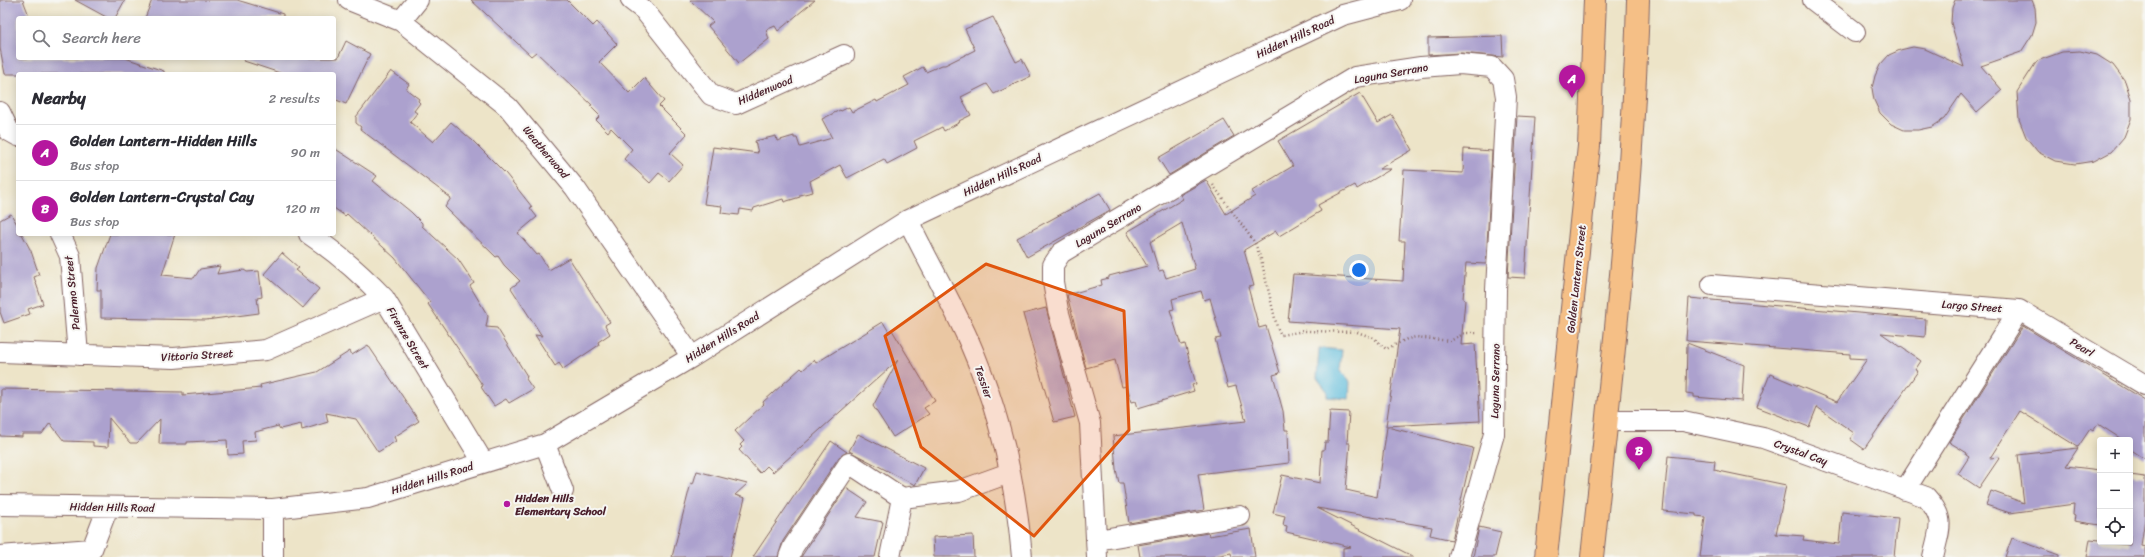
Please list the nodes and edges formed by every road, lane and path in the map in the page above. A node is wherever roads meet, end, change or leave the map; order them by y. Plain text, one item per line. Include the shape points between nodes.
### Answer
1 (349, 0) edge
2 (418, 0) edge
3 (631, 0) edge
4 (1400, 0) edge
5 (1595, 0) edge
6 (1638, 0) edge
7 (1813, 0) edge
8 (1340, 7) edge
9 (401, 21) junction
10 (1855, 32) dead end
11 (844, 54) dead end
12 (0, 112) edge
13 (16, 135) edge
14 (1199, 171) junction
15 (908, 220) junction
16 (61, 236) edge
17 (312, 236) edge
18 (1712, 285) dead end
19 (384, 298) junction
20 (2019, 310) junction
21 (1496, 333) junction
22 (0, 352) edge
23 (78, 355) junction
24 (692, 356) junction
25 (2145, 385) edge
26 (1606, 421) junction
27 (545, 444) junction
28 (483, 462) junction
29 (1009, 473) junction
30 (1905, 490) junction
31 (563, 491) dead end
32 (902, 498) junction
33 (0, 505) edge
34 (108, 507) junction
35 (273, 509) junction
36 (1240, 516) dead end
37 (1097, 549) edge
38 (0, 556) edge
39 (272, 556) edge
40 (789, 557) edge
41 (890, 557) edge
42 (1022, 557) edge
43 (1459, 557) edge
44 (1546, 557) edge
45 (1592, 557) edge
46 (1933, 557) edge

1 - 9 street, Weatherwood
2 - 9 street
3 - 11 street, Hiddenwood via 644,10 711,95 736,104
4 - 8 street, Hidden Hills Road
5 - 44 main road, Golden Lantern Street via 1589,146
6 - 26 main road via 1636,90 1623,263
7 - 10 street
8 - 15 street, Hidden Hills Road
9 - 24 street, Weatherwood via 508,107 575,188
12 - 13 street via 9,131
14 - 21 path via 1220,194 1255,243 1276,327 1281,334 1304,331 1357,332 1374,338 1386,349 1416,337 1450,341 1465,333
14 - 21 street, Laguna Serrano via 1355,78 1421,67 1460,64 1492,67 1503,79 1506,97
14 - 37 street, Laguna Serrano via 1061,253 1053,265 1058,310 1090,423
15 - 24 street, Hidden Hills Road
15 - 29 street, Tessier via 968,340 992,404
16 - 23 street, Palermo Street via 70,256
17 - 19 street, Firenze Street via 334,251
18 - 20 street, Largo Street
19 - 23 street, Vittoria Street via 266,350 174,358
19 - 28 street, Firenze Street
20 - 25 street, Pearl
20 - 30 street, Largo Street
21 - 43 street, Laguna Serrano via 1494,434
22 - 23 street, Vittoria Street
24 - 27 street, Hidden Hills Road
26 - 30 street, Crystal Cay via 1683,421 1763,438
26 - 45 main road
27 - 28 street, Hidden Hills Road
27 - 31 street
28 - 35 street, Hidden Hills Road via 368,498
29 - 32 street via 959,491
29 - 42 street, Tessier
30 - 46 street, Crystal Cay via 1926,497 1941,521
32 - 40 street via 849,463 793,547
32 - 41 street
33 - 34 street, Hidden Hills Road
34 - 35 street, Hidden Hills Road
34 - 38 street via 92,549
35 - 39 street
36 - 37 street, Laguna Serrano

